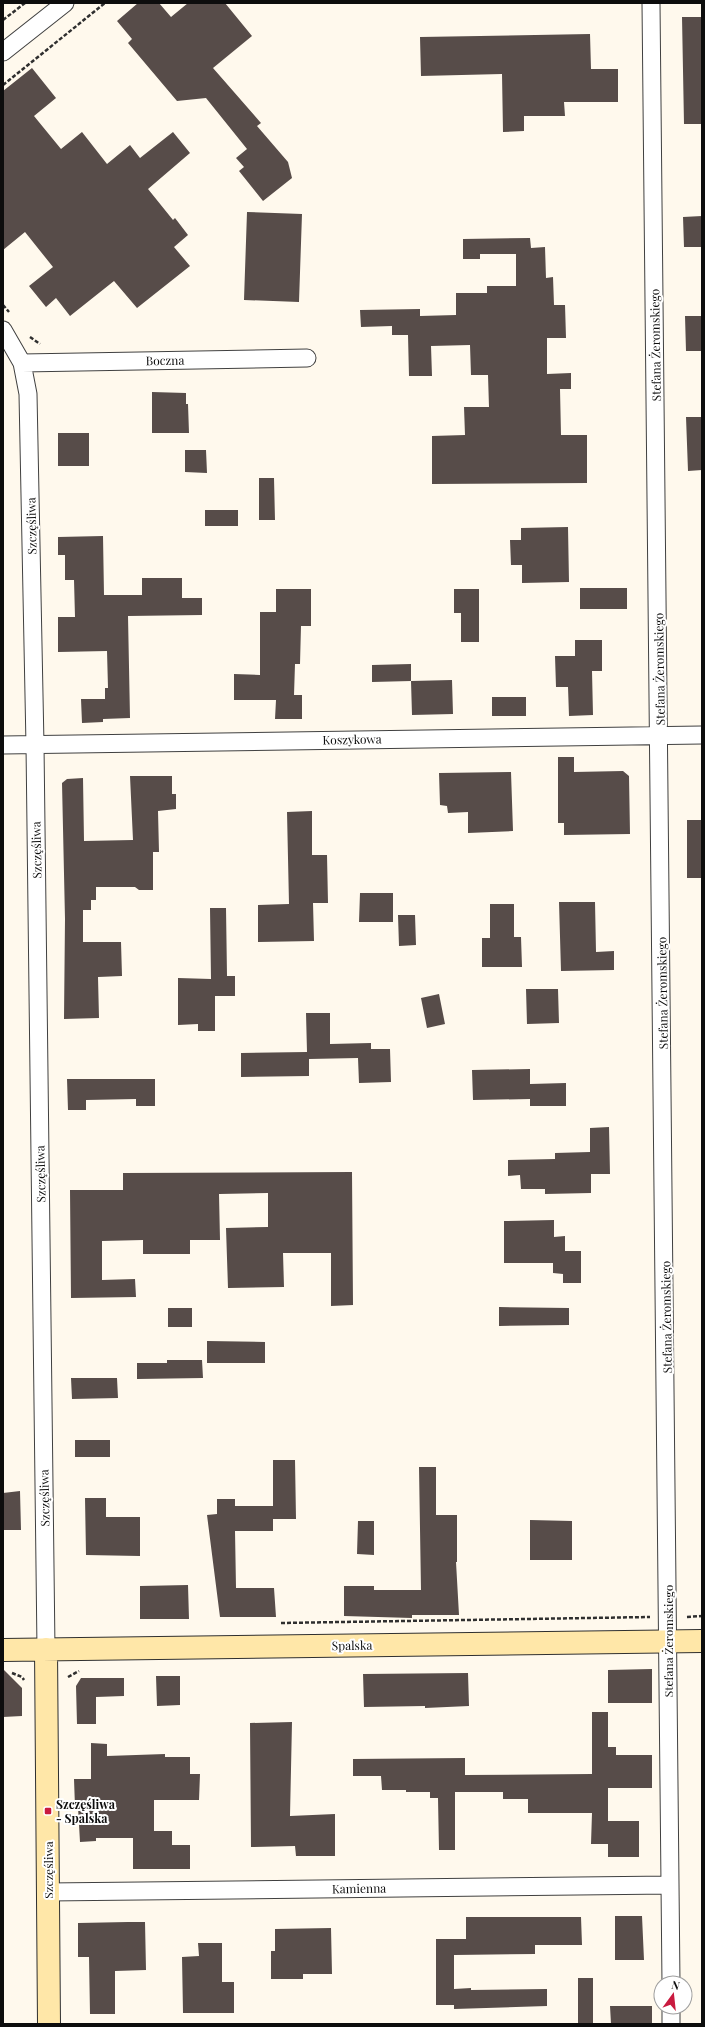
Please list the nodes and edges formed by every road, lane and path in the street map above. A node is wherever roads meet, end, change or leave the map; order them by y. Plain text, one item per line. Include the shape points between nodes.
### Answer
1 (24, 3) edge
2 (65, 3) edge
3 (105, 3) edge
4 (651, 3) edge
5 (3, 20) edge
6 (3, 52) edge
7 (3, 85) edge
8 (3, 305) edge
9 (8, 324) edge
10 (26, 335) dead end
11 (307, 358) dead end
12 (41, 362) junction
13 (22, 363) junction
14 (659, 735) junction
15 (702, 735) edge
16 (3, 745) edge
17 (35, 745) junction
18 (702, 1616) edge
19 (669, 1617) junction
20 (280, 1623) dead end
21 (668, 1641) junction
22 (702, 1641) edge
23 (46, 1649) junction
24 (3, 1650) edge
25 (8, 1673) dead end
26 (26, 1686) dead end
27 (670, 1884) junction
28 (48, 1892) junction
29 (671, 1975) edge
30 (49, 2024) edge

1 - 5 path
2 - 6 street
3 - 7 path
4 - 14 street, Stefana Żeromskiego
8 - 9 path
9 - 13 street, Szczęśliwa
10 - 12 path via 40,343
11 - 12 street, Boczna
12 - 13 street, Boczna
13 - 17 street, Szczęśliwa via 28,394
14 - 15 street, Koszykowa
14 - 17 street, Koszykowa
14 - 19 street, Stefana Żeromskiego
16 - 17 street, Koszykowa
17 - 23 street, Szczęśliwa
18 - 19 path
19 - 20 path
19 - 21 street, Stefana Żeromskiego
21 - 22 street, Spalska
21 - 23 street, Spalska
21 - 27 street, Stefana Żeromskiego
23 - 24 street, Spalska
23 - 28 street, Szczęśliwa
25 - 26 path via 22,1677
27 - 28 street, Kamienna
27 - 29 street, Stefana Żeromskiego
28 - 30 street, Szczęśliwa

